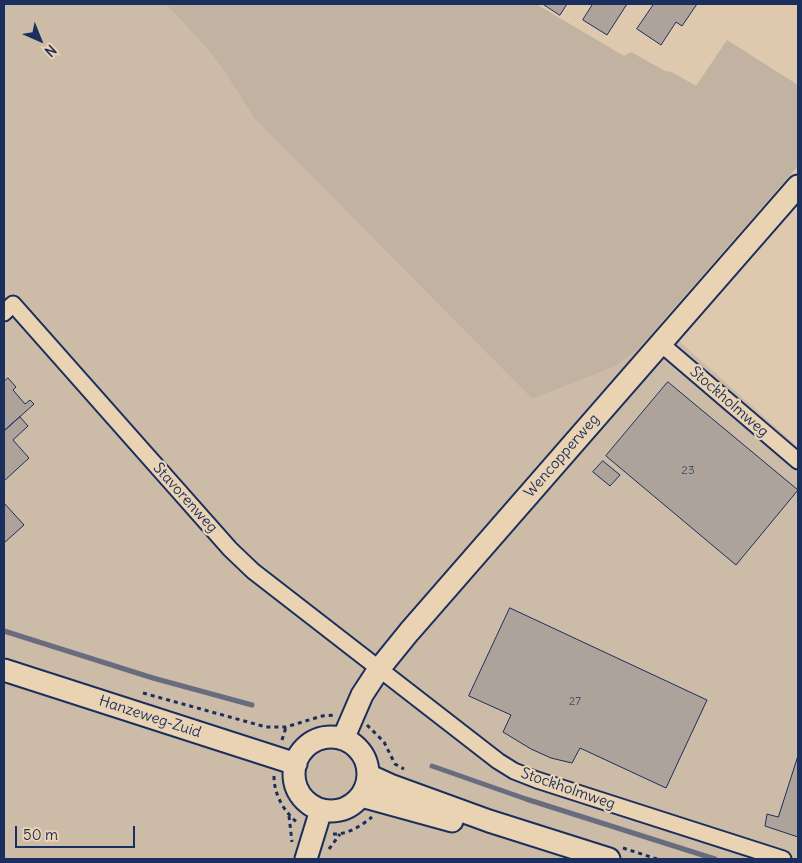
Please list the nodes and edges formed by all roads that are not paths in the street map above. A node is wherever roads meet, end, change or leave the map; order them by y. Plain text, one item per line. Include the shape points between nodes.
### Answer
1 (798, 186) edge
2 (8, 309) edge
3 (660, 343) junction
4 (798, 462) edge
5 (379, 669) junction
6 (4, 670) edge
7 (343, 739) junction
8 (296, 764) junction
9 (368, 774) junction
10 (360, 796) junction
11 (321, 810) junction
12 (299, 855) edge
13 (574, 859) edge
14 (609, 859) edge
15 (782, 859) edge

1 - 3 street, Wencopperweg
2 - 5 street, Stavorenweg via 253,571
3 - 4 street, Stockholmweg
3 - 5 street, Wencopperweg
5 - 7 street, Wencopperweg via 362,695
5 - 15 street, Stockholmweg via 514,771
6 - 8 street, Hanzeweg-Zuid
7 - 8 street via 328,737 314,741 302,750
7 - 9 street via 359,750
8 - 11 street via 295,780 301,795 306,802
9 - 10 street
9 - 14 street via 490,821
10 - 11 street via 343,809
10 - 13 street
11 - 12 street

